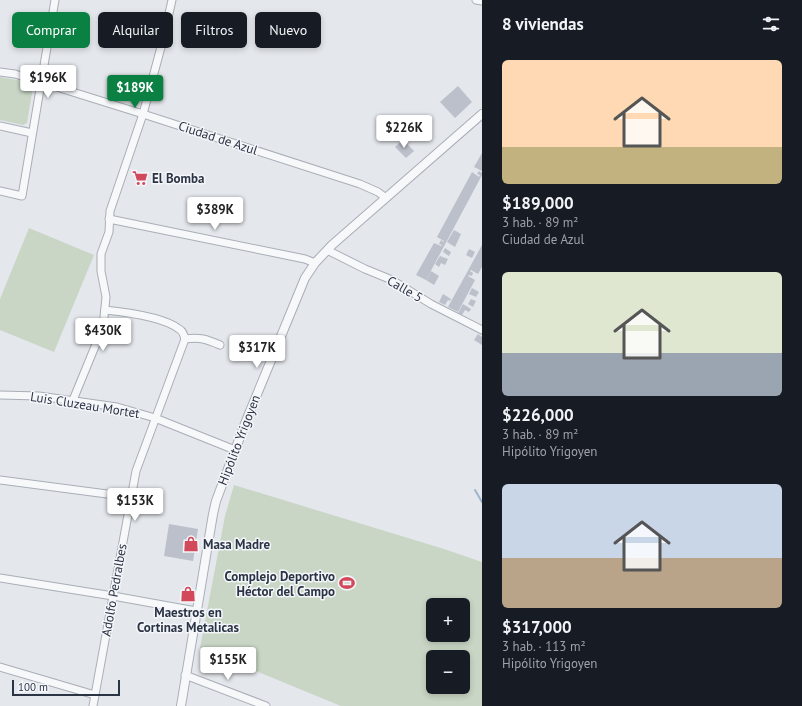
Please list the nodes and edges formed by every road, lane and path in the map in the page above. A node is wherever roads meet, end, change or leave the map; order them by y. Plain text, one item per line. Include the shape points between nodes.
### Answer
1 (55, 0) edge
2 (172, 0) edge
3 (476, 0) edge
4 (482, 1) edge
5 (0, 72) edge
6 (42, 82) junction
7 (143, 114) junction
8 (482, 114) edge
9 (0, 126) edge
10 (32, 133) junction
11 (0, 191) edge
12 (386, 198) junction
13 (109, 218) junction
14 (327, 250) junction
15 (315, 263) junction
16 (105, 310) junction
17 (482, 330) edge
18 (185, 339) junction
19 (220, 345) dead end
20 (0, 396) edge
21 (73, 400) junction
22 (155, 418) junction
23 (235, 450) junction
24 (0, 480) edge
25 (130, 497) junction
26 (0, 578) edge
27 (113, 596) junction
28 (196, 611) junction
29 (0, 667) edge
30 (185, 675) junction
31 (95, 695) junction
32 (93, 706) edge
33 (180, 706) edge
34 (266, 706) edge

1 - 6 street
2 - 7 street
3 - 4 street
5 - 6 street, Ciudad de Azul
6 - 7 street, Ciudad de Azul
6 - 10 street
7 - 12 street, Ciudad de Azul via 360,184
7 - 13 street
8 - 12 street, Hipólito Yrigoyen
9 - 10 street
10 - 11 street via 22,196
12 - 14 street, Hipólito Yrigoyen
13 - 15 street
13 - 16 street via 109,232 100,262 106,297
14 - 15 street, Hipólito Yrigoyen
14 - 17 street, Calle 5 via 392,280 431,304
15 - 23 street, Hipólito Yrigoyen via 301,285
16 - 18 street via 130,313 172,324 184,334
16 - 21 street via 103,327
18 - 19 street via 196,337
18 - 22 street, Adolfo Pedralbes
20 - 21 street, Luis Cluzeau Mortet via 33,395
21 - 22 street, Luis Cluzeau Mortet via 117,407
22 - 23 street, Luis Cluzeau Mortet
22 - 25 street, Adolfo Pedralbes via 139,459
23 - 28 street, Hipólito Yrigoyen via 213,514
24 - 25 street
25 - 27 street, Adolfo Pedralbes
26 - 27 street
27 - 28 street
27 - 31 street, Adolfo Pedralbes
28 - 30 street, Hipólito Yrigoyen
29 - 31 street
30 - 33 street, Hipólito Yrigoyen
30 - 34 street
31 - 32 street, Adolfo Pedralbes

